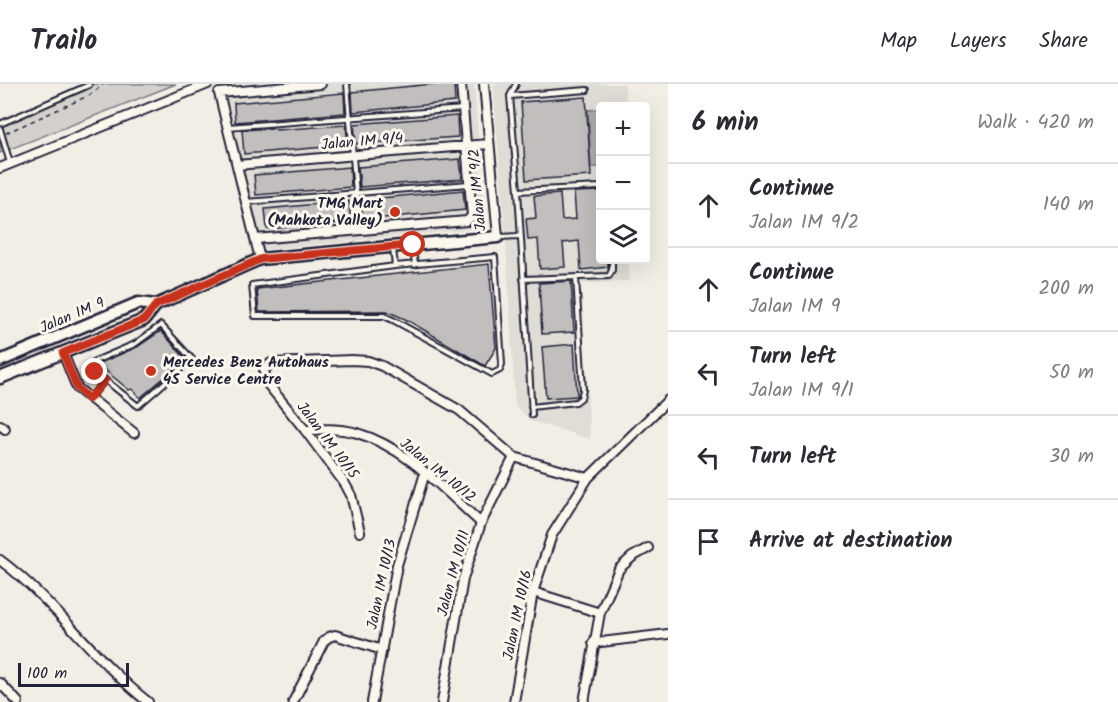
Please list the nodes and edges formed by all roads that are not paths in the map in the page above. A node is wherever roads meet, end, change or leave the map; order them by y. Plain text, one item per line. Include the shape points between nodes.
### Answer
1 (208, 84) edge
2 (321, 84) edge
3 (347, 84) edge
4 (461, 84) edge
5 (484, 84) edge
6 (516, 84) edge
7 (89, 85) edge
8 (587, 90) dead end
9 (510, 96) junction
10 (464, 109) junction
11 (350, 118) junction
12 (0, 124) edge
13 (228, 127) junction
14 (0, 129) edge
15 (1, 135) edge
16 (489, 144) junction
17 (466, 146) junction
18 (353, 155) junction
19 (10, 164) junction
20 (237, 165) junction
21 (0, 168) edge
22 (469, 184) junction
23 (596, 187) edge
24 (519, 191) junction
25 (356, 193) junction
26 (246, 202) junction
27 (359, 230) junction
28 (520, 236) junction
29 (498, 237) junction
30 (256, 238) junction
31 (413, 245) junction
32 (393, 246) junction
33 (261, 259) junction
34 (612, 264) edge
35 (415, 265) junction
36 (395, 267) junction
37 (576, 278) junction
38 (523, 279) junction
39 (156, 305) junction
40 (124, 309) junction
41 (113, 314) junction
42 (132, 324) junction
43 (119, 330) junction
44 (63, 353) junction
45 (0, 362) edge
46 (0, 378) edge
47 (105, 380) junction
48 (89, 399) junction
49 (668, 400) edge
50 (531, 406) junction
51 (532, 415) dead end
52 (305, 430) junction
53 (134, 433) dead end
54 (514, 457) junction
55 (425, 473) junction
56 (588, 478) junction
57 (481, 523) junction
58 (360, 532) dead end
59 (648, 548) dead end
60 (0, 560) edge
61 (533, 592) junction
62 (600, 613) junction
63 (668, 634) edge
64 (593, 643) junction
65 (382, 650) junction
66 (0, 683) edge
67 (18, 702) edge
68 (148, 702) edge
69 (293, 702) edge
70 (372, 702) edge
71 (442, 702) edge
72 (514, 702) edge
73 (584, 702) edge

1 - 19 street
2 - 13 street via 219,93
3 - 11 lane
4 - 10 street
5 - 16 street, Jalan IM 9/2
6 - 9 lane
7 - 12 lane
8 - 9 lane
9 - 24 lane
10 - 11 lane
10 - 17 street
11 - 13 lane
11 - 18 lane
13 - 20 street
14 - 15 lane
15 - 19 lane
16 - 17 street, Jalan IM 9/4
16 - 29 street, Jalan IM 9/2
17 - 18 street, Jalan IM 9/4
17 - 22 street
18 - 20 street, Jalan IM 9/4
18 - 25 lane
19 - 21 street
20 - 26 street
22 - 25 lane
22 - 27 street via 472,216 467,221
23 - 24 lane
24 - 28 lane
25 - 26 lane
25 - 27 lane
26 - 30 street
27 - 30 street
28 - 29 lane
28 - 38 lane
29 - 31 street, Jalan IM 9/2
30 - 33 street
31 - 32 street, Jalan IM 9/2
31 - 35 lane
32 - 33 street, Jalan IM 9/2
32 - 36 lane
33 - 39 street, Jalan IM 9
34 - 37 lane via 609,276
35 - 36 lane
35 - 36 lane via 495,257 502,364 496,373 487,373 384,316 255,316 252,285
37 - 38 lane
37 - 50 lane via 581,398 576,402
38 - 50 lane
39 - 40 street, Jalan IM 9 via 138,303
39 - 42 street, Jalan IM 9 via 144,320
40 - 41 street, Jalan IM 9
40 - 42 street via 133,316
41 - 43 street
41 - 45 street, Jalan IM 9
42 - 43 street, Jalan IM 9
43 - 44 street, Jalan IM 9
44 - 46 street, Jalan IM 9
44 - 48 street via 77,388
47 - 47 lane via 95,372 95,361 135,344 161,325 192,359 138,406
47 - 48 lane
48 - 53 street
49 - 56 street, Jalan IM 10/16
50 - 51 lane
52 - 54 street, Jalan IM 10/15 via 266,382 267,366 280,362 368,361 459,410
52 - 55 street, Jalan IM 10/12 via 355,432 374,439
52 - 58 street, Jalan IM 10/15 via 351,495
54 - 56 street, Jalan IM 10/15
54 - 57 street, Jalan IM 10/11
55 - 57 street, Jalan IM 10/12
55 - 65 street, Jalan IM 10/13 via 397,565
56 - 61 street, Jalan IM 10/16 via 552,535
57 - 71 street, Jalan IM 10/11 via 457,600
59 - 62 street via 619,569
60 - 68 street via 39,594 120,680
61 - 62 street
61 - 72 street, Jalan IM 10/16
62 - 64 street
63 - 64 street
64 - 73 street
65 - 69 street via 335,635 329,637
65 - 70 street, Jalan IM 10/13
66 - 67 street

